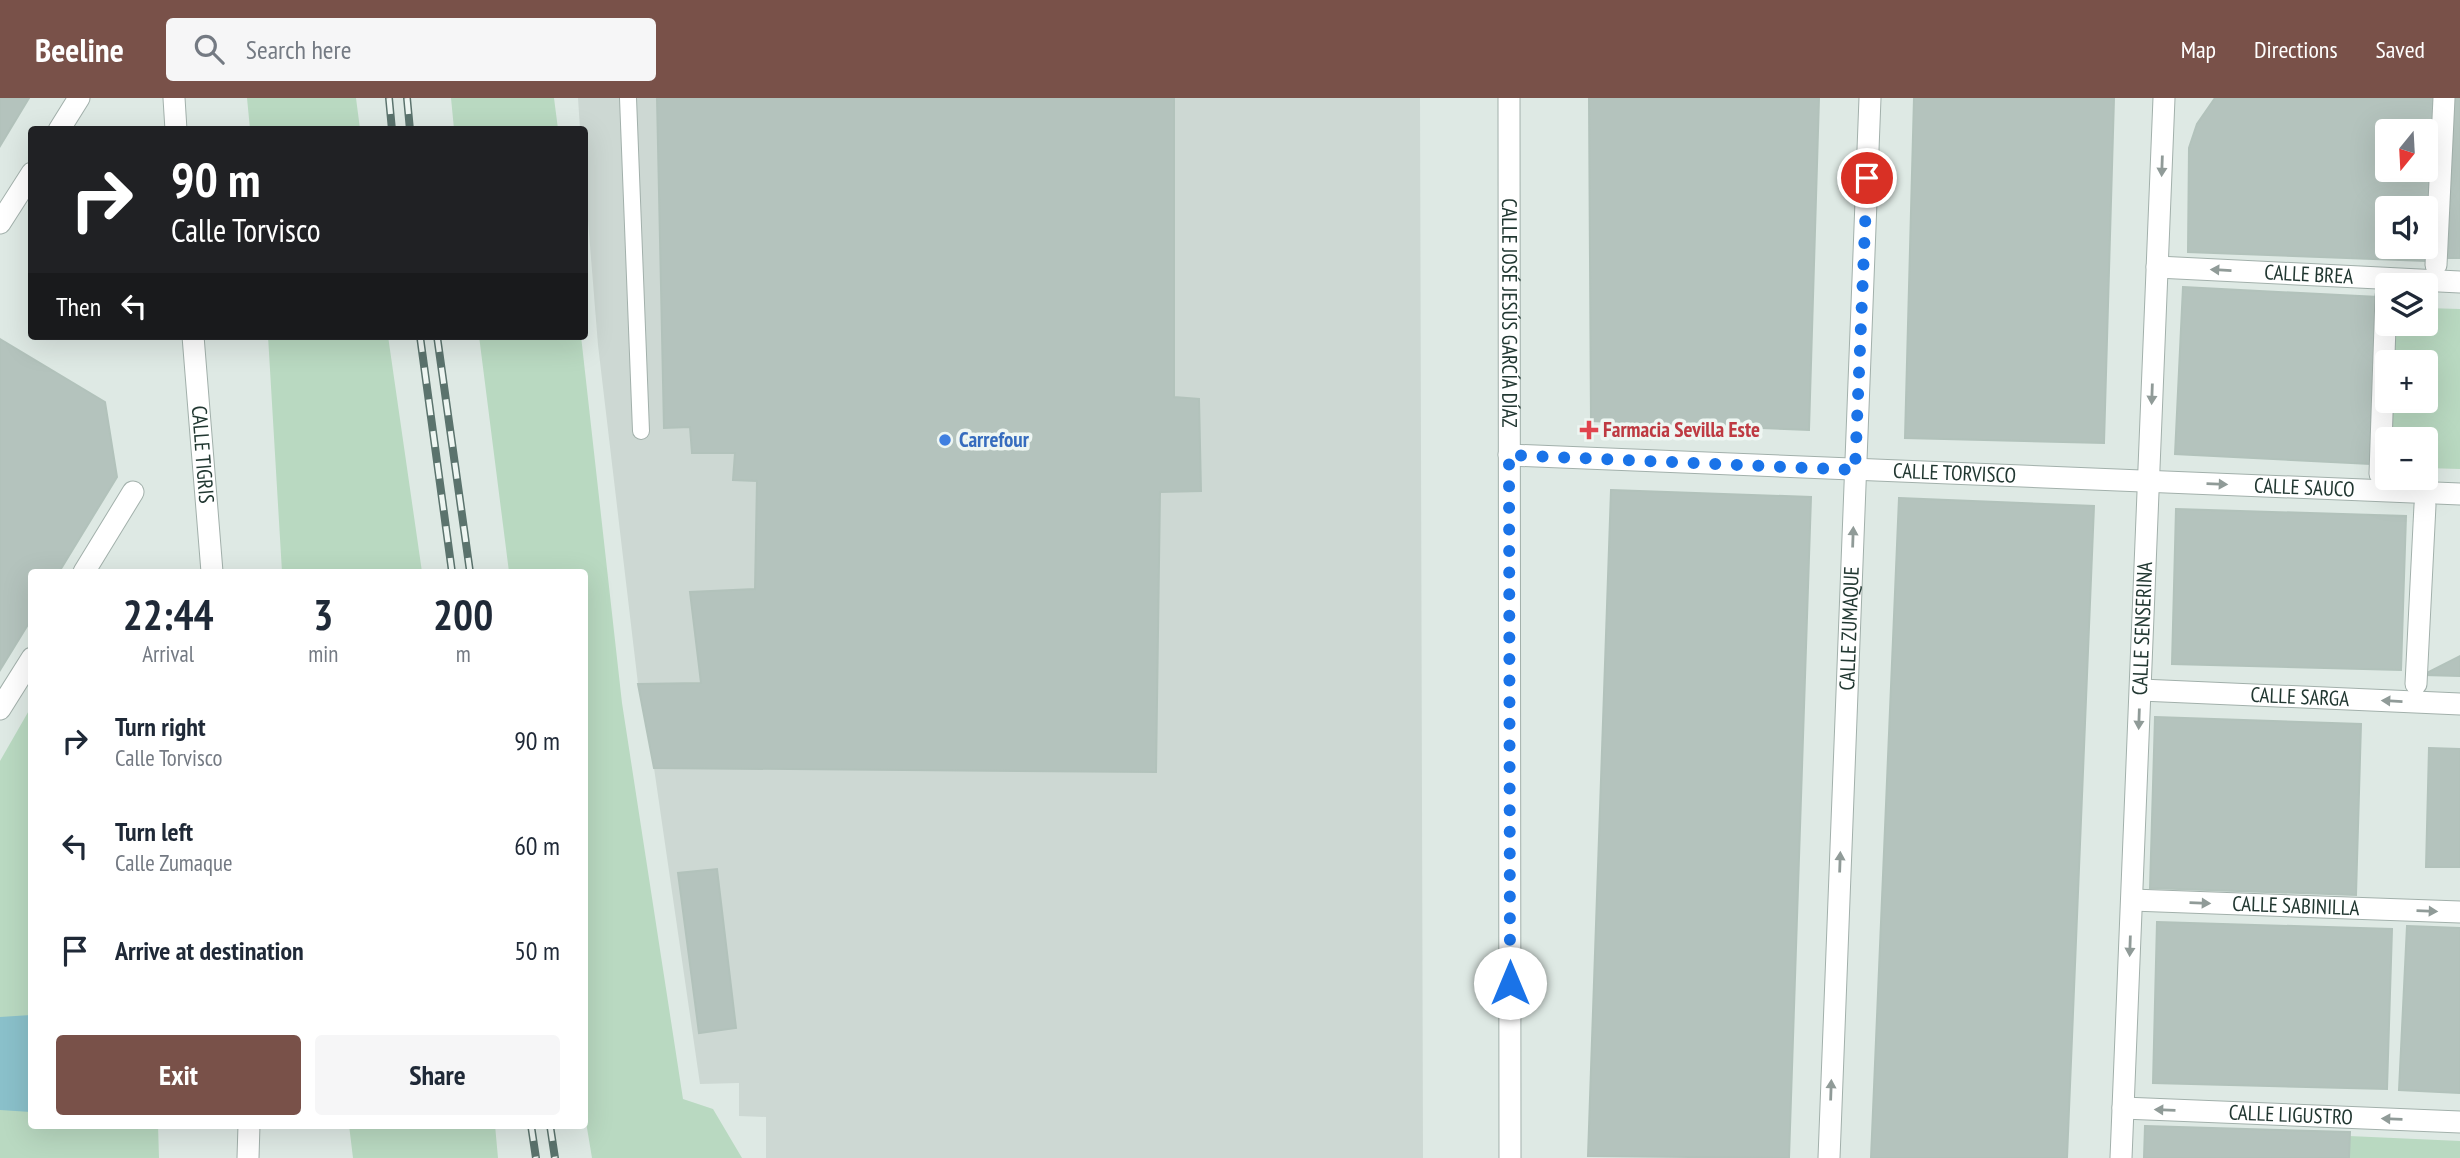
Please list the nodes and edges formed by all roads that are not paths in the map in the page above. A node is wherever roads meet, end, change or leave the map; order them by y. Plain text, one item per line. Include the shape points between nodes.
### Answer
1 (79, 98) edge
2 (174, 98) edge
3 (628, 98) edge
4 (1508, 98) edge
5 (1870, 98) edge
6 (2164, 98) edge
7 (2444, 98) edge
8 (62, 126) edge
9 (176, 126) edge
10 (28, 179) edge
11 (0, 223) edge
12 (2436, 265) dead end
13 (2157, 267) junction
14 (2460, 282) edge
15 (2385, 336) edge
16 (193, 340) edge
17 (2382, 427) edge
18 (641, 430) dead end
19 (1509, 455) junction
20 (1855, 470) junction
21 (2149, 481) junction
22 (133, 492) dead end
23 (2460, 494) edge
24 (2425, 505) dead end
25 (86, 569) edge
26 (212, 569) edge
27 (28, 664) edge
28 (2416, 684) dead end
29 (2140, 690) junction
30 (2460, 704) edge
31 (0, 709) edge
32 (2132, 900) junction
33 (2460, 912) edge
34 (2123, 1108) junction
35 (2460, 1122) edge
36 (248, 1129) edge
37 (248, 1158) edge
38 (1510, 1158) edge
39 (1829, 1158) edge
40 (2121, 1158) edge

1 - 8 street
2 - 9 street
3 - 18 lane
4 - 19 street, CALLE JOSÉ JESÚS GARCÍA DÍAZ
5 - 20 street, CALLE ZUMAQUE
6 -> 13 street, CALLE SENSERINA
7 - 12 street
10 - 11 street
14 -> 13 street, CALLE BREA
13 -> 21 street, CALLE SENSERINA
15 - 17 street
16 - 26 street, CALLE TIGRIS
19 - 20 street, CALLE TORVISCO
19 - 38 street, CALLE JOSÉ JESÚS GARCÍA DÍAZ
20 - 21 street, CALLE TORVISCO
39 -> 20 street, CALLE ZUMAQUE
21 -> 23 street, CALLE SAUCO
21 - 29 street, CALLE SENSERINA
22 - 25 street
24 - 28 street
27 - 31 street
30 -> 29 street, CALLE SARGA
29 -> 32 street, CALLE SENSERINA
32 -> 33 street, CALLE SABINILLA
32 -> 34 street, CALLE SENSERINA
35 -> 34 street, CALLE LIGUSTRO
34 - 40 street, CALLE SENSERINA
36 - 37 street

